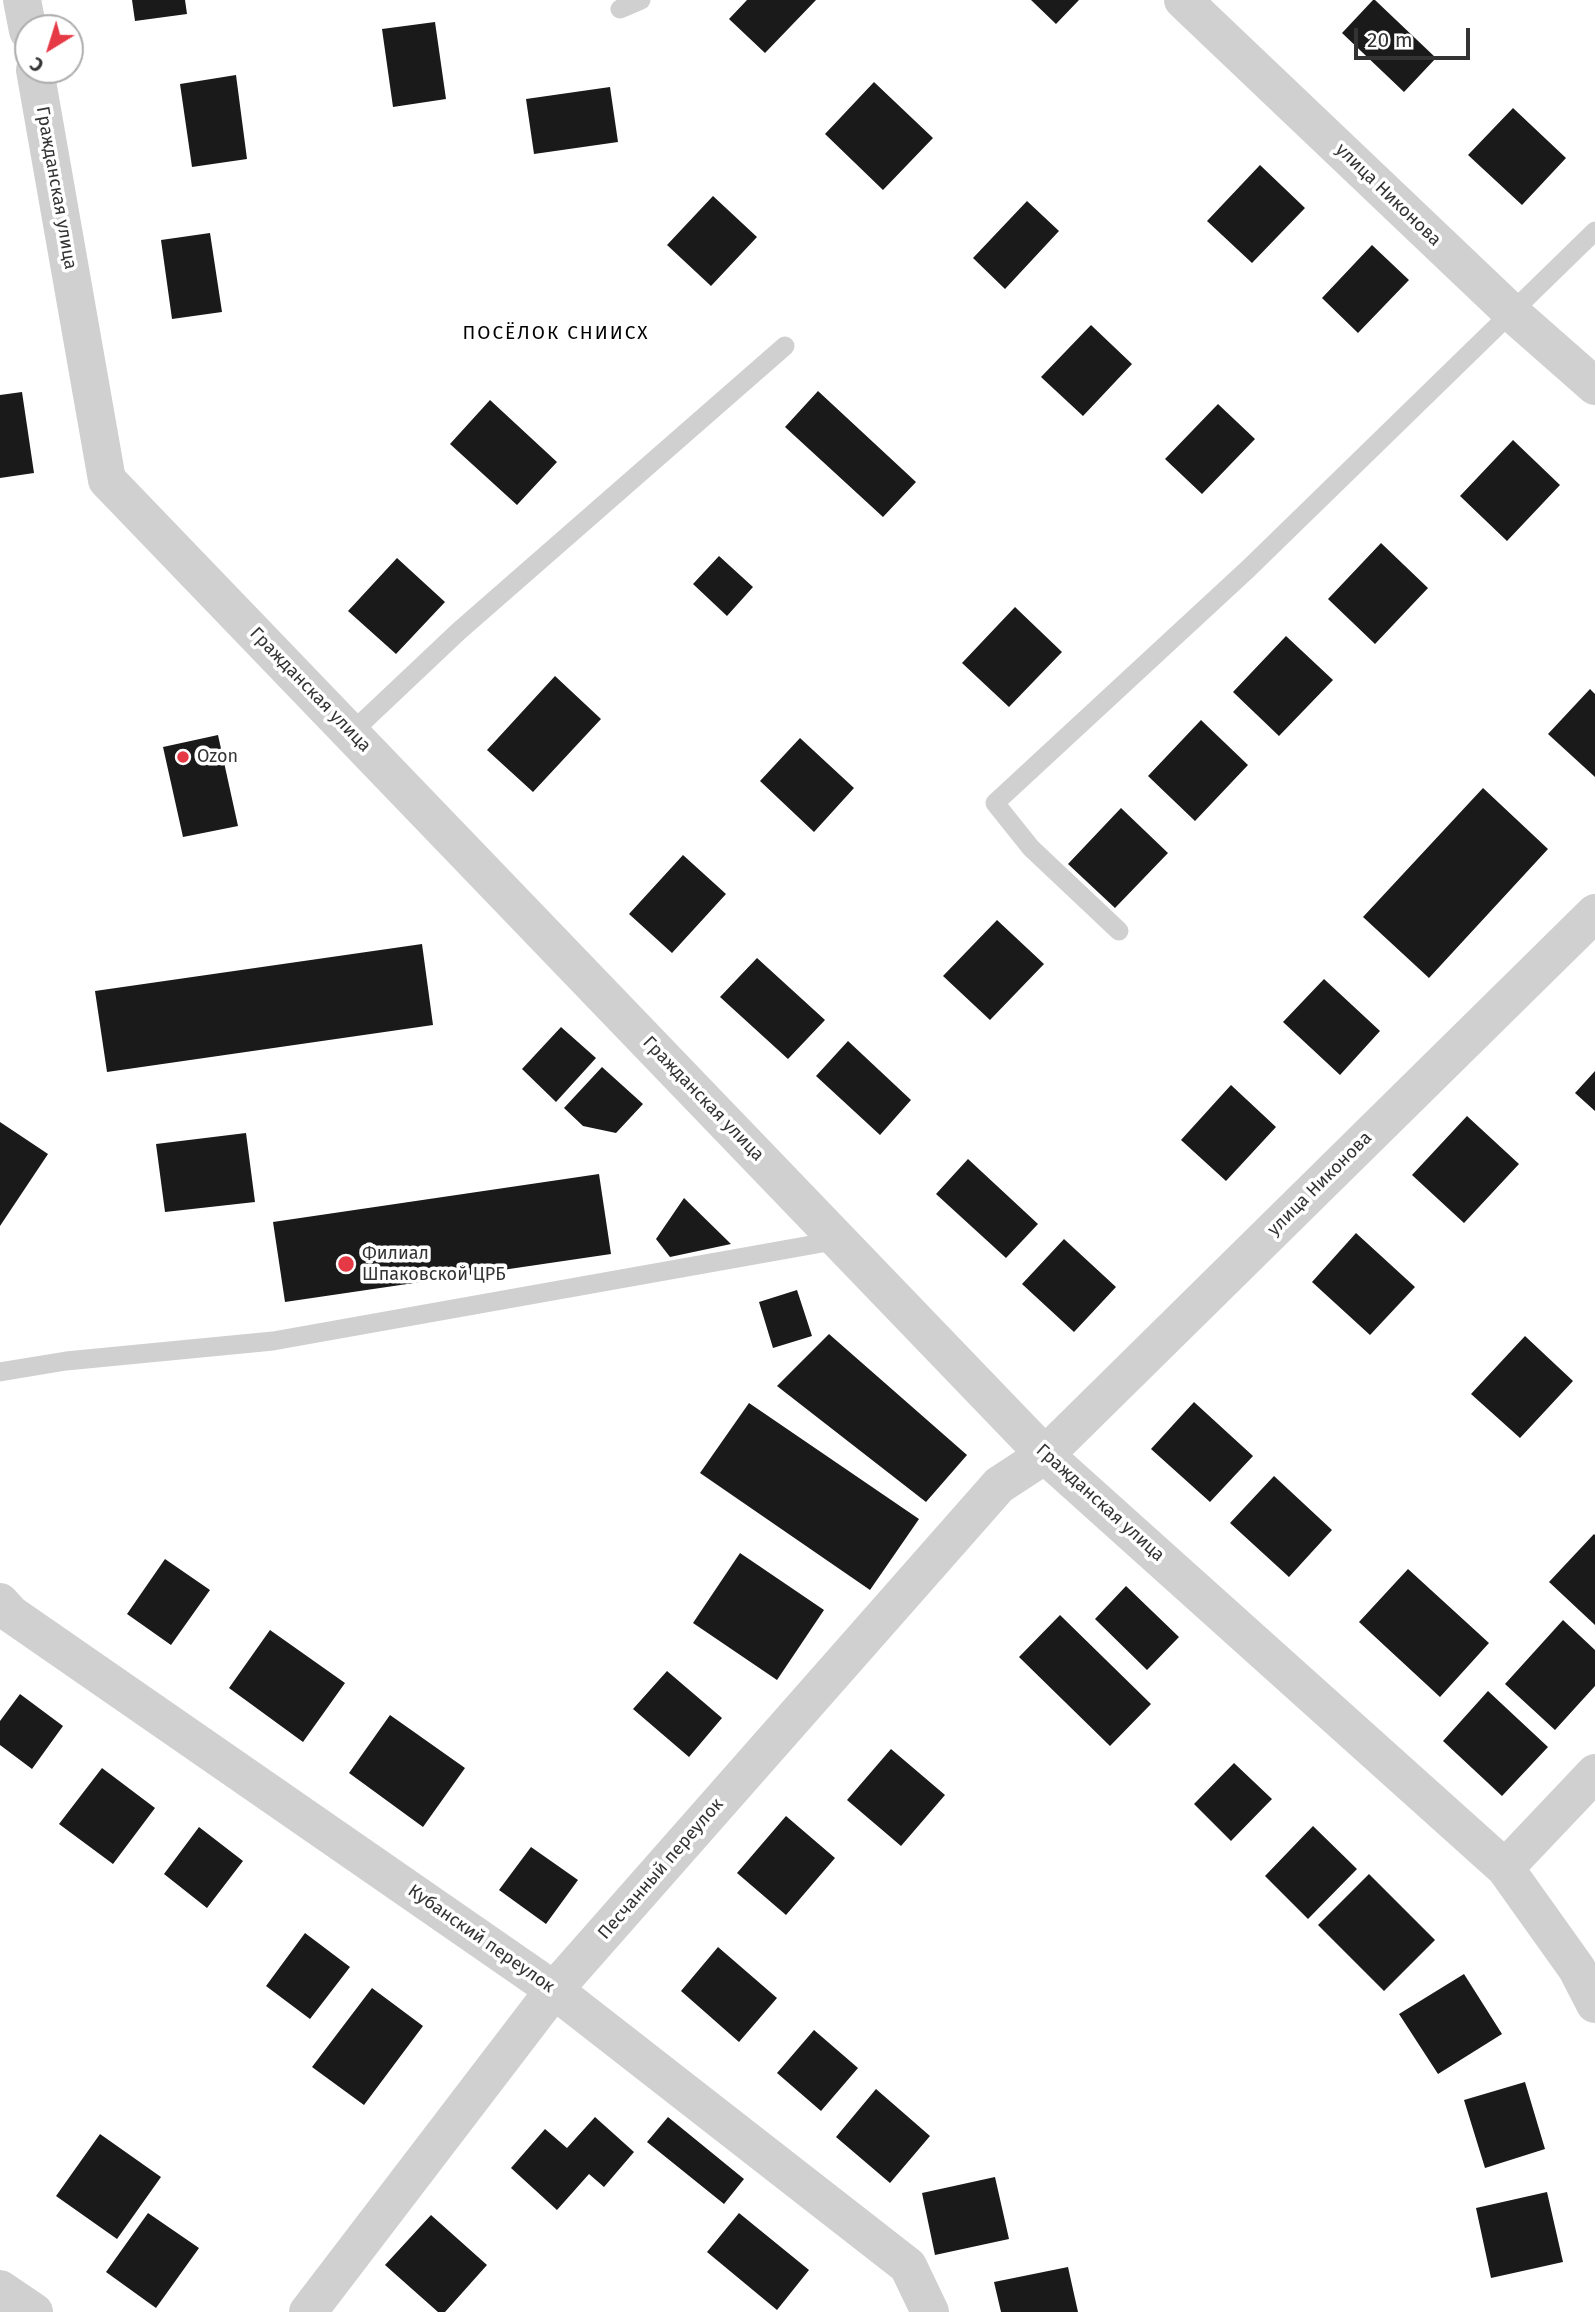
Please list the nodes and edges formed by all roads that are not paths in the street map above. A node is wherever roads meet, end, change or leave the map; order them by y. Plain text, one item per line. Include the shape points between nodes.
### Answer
1 (641, 0) edge
2 (1183, 0) edge
3 (620, 9) dead end
4 (37, 84) edge
5 (1595, 231) edge
6 (1512, 313) junction
7 (785, 346) dead end
8 (1595, 386) edge
9 (351, 733) junction
10 (1595, 912) edge
11 (1119, 931) dead end
12 (839, 1240) junction
13 (0, 1372) edge
14 (1045, 1455) junction
15 (0, 1602) edge
16 (1595, 1773) edge
17 (1505, 1868) junction
18 (554, 1990) junction
19 (1595, 2004) edge
20 (0, 2289) edge
21 (34, 2312) edge
22 (308, 2312) edge
23 (930, 2312) edge

1 - 3 lane
2 - 6 street, улица Никонова
4 - 9 street, Гражданская улица via 107,480
5 - 6 lane
6 - 8 street, улица Никонова
6 - 11 lane via 1248,569 995,803 1031,848
7 - 9 lane via 459,631
9 - 12 street, Гражданская улица
10 - 14 street, улица Никонова
12 - 13 lane via 273,1341
12 - 14 street, Гражданская улица
14 - 17 street, Гражданская улица
14 - 18 street, Песчанный переулок via 999,1485
15 - 18 street, Кубанский переулок via 22,1622
16 - 17 street
17 - 19 street, Гражданская улица via 1577,1969
18 - 22 street, Песчанный переулок
18 - 23 street, Кубанский переулок via 908,2266
20 - 21 street

